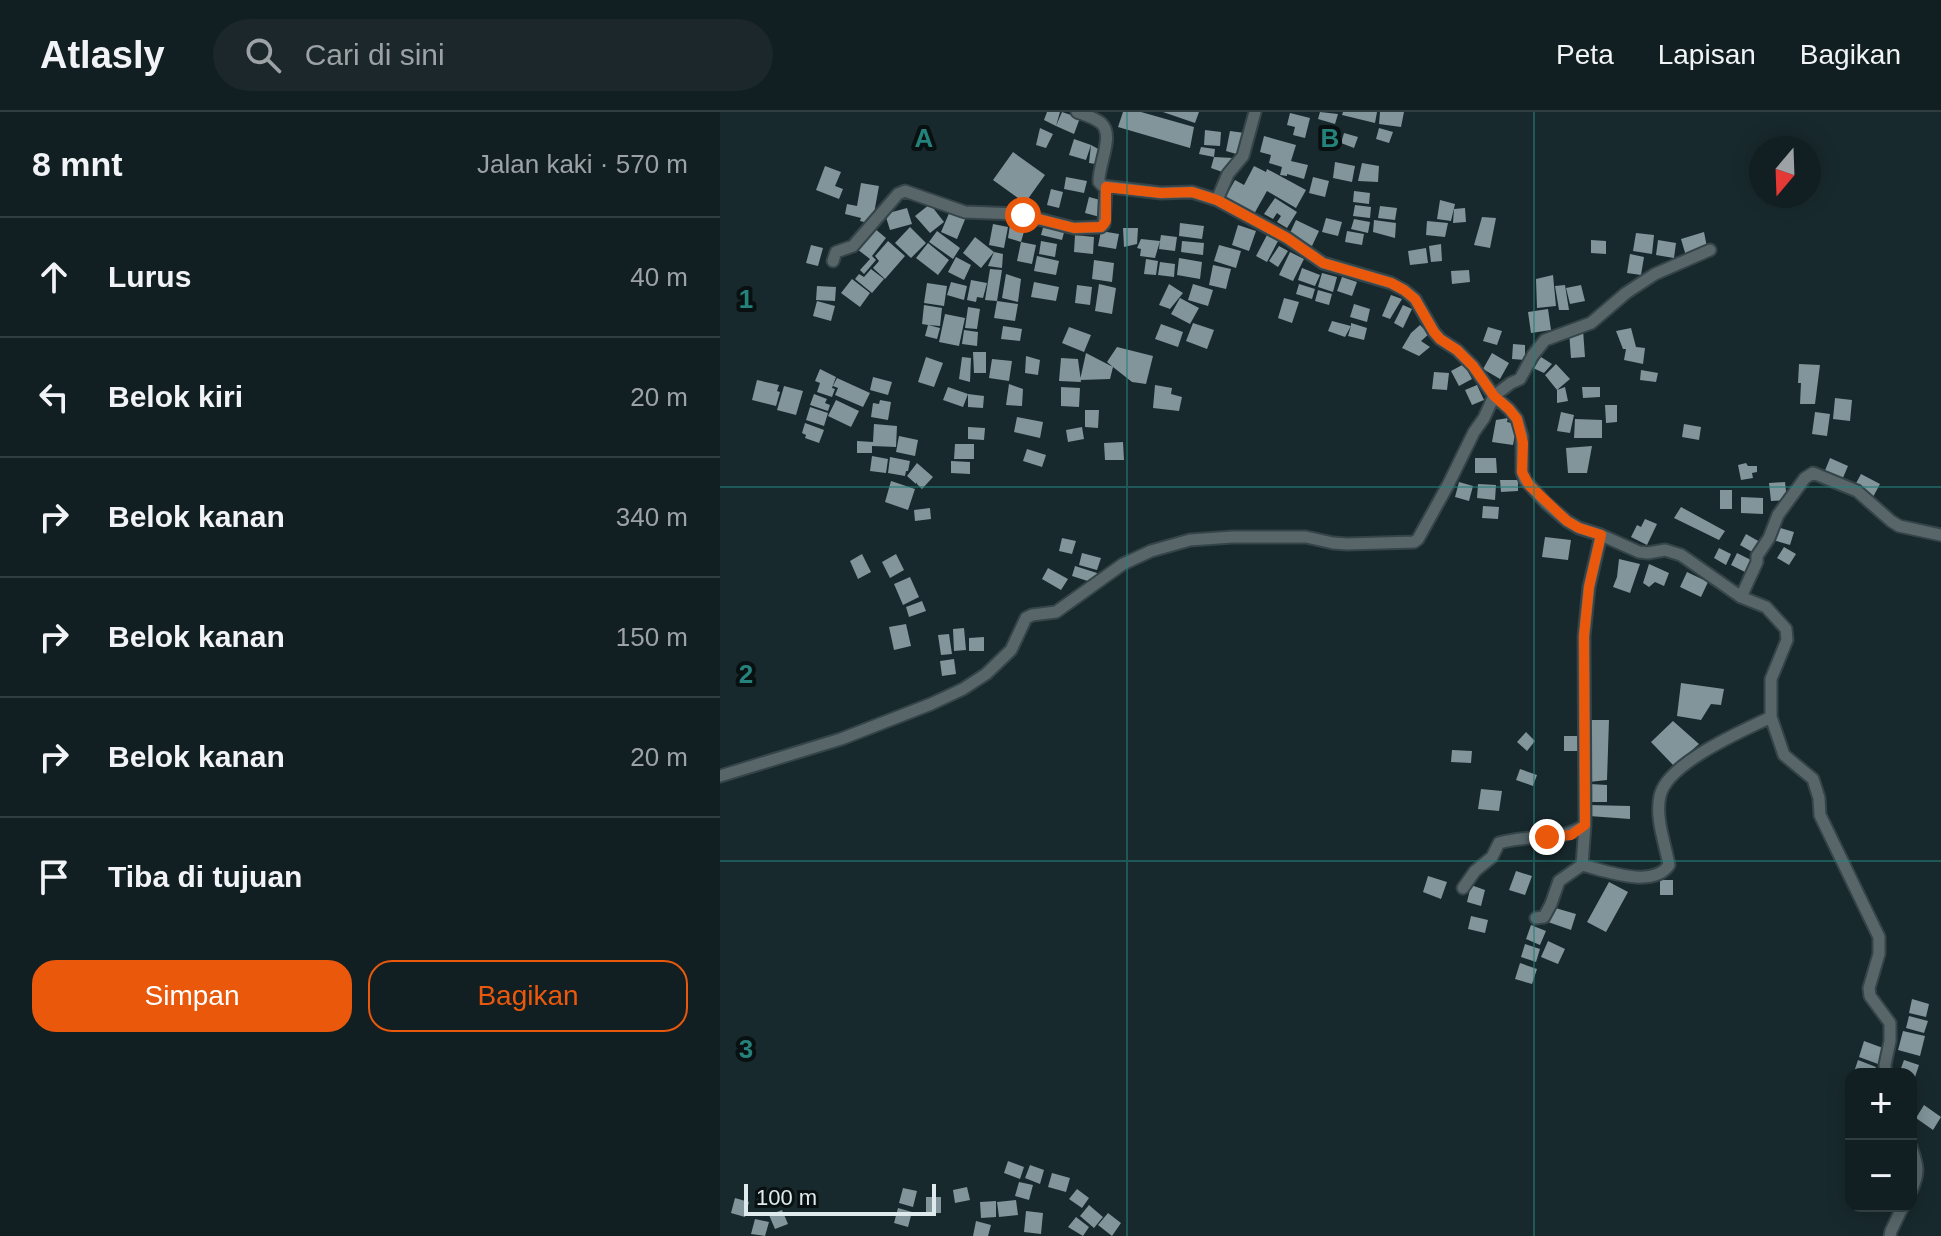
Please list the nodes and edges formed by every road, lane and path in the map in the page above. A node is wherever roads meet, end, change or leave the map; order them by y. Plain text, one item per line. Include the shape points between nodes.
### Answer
1 (1077, 112) edge
2 (1255, 112) edge
3 (1106, 187) junction
4 (1217, 200) junction
5 (1710, 250) dead end
6 (833, 261) dead end
7 (1494, 396) junction
8 (1601, 535) junction
9 (1941, 535) edge
10 (1741, 597) junction
11 (1771, 717) junction
12 (720, 776) edge
13 (1585, 825) junction
14 (1582, 865) junction
15 (1463, 888) dead end
16 (1536, 918) dead end
17 (1885, 1068) edge
18 (1900, 1212) edge
19 (1890, 1236) edge

1 - 3 street via 1105,128 1108,139 1098,172
2 - 4 street via 1243,156
3 - 4 street via 1192,192
3 - 6 street via 1104,224 1078,228 1019,214 965,212 905,191 853,246 836,252
4 - 7 street via 1323,263 1404,290 1434,332 1473,366
5 - 7 street via 1655,274 1591,323 1545,340 1520,379
7 - 8 street via 1517,419 1525,480 1567,521
7 - 12 street via 1414,542 1232,537 1190,540 1151,551 1123,564 1059,611 1026,618 1011,650 963,689 841,739
8 - 10 street via 1639,552 1681,555
8 - 13 street via 1584,636
9 - 10 street via 1899,526 1857,491 1813,473 1778,515
10 - 11 street via 1766,607 1786,629 1787,640 1771,679
11 - 14 street via 1692,758 1668,778 1660,795 1669,865 1663,873 1629,876
11 - 17 street via 1784,755 1813,779 1820,815 1879,937 1869,988 1890,1023
13 - 14 street
13 - 15 street via 1571,835 1499,843
14 - 16 street via 1559,881 1544,917
18 - 19 street

